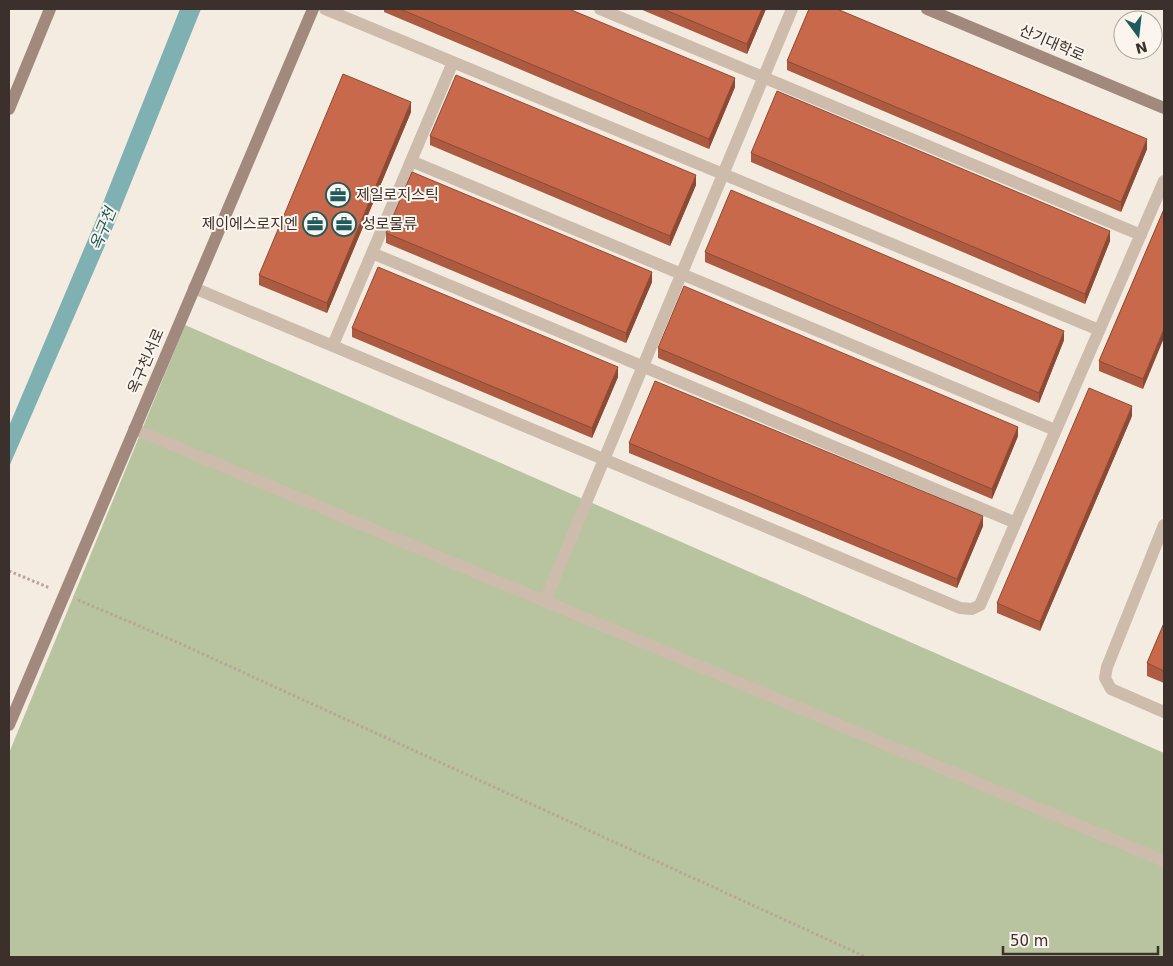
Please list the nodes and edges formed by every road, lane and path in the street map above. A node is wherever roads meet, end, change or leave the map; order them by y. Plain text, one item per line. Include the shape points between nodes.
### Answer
1 (50, 9) edge
2 (312, 9) edge
3 (325, 9) edge
4 (600, 9) edge
5 (792, 9) edge
6 (927, 9) edge
7 (453, 62) junction
8 (764, 77) junction
9 (1164, 108) edge
10 (9, 109) edge
11 (411, 161) junction
12 (724, 174) junction
13 (1164, 181) edge
14 (1141, 235) junction
15 (372, 253) junction
16 (682, 275) junction
17 (194, 288) junction
18 (1099, 330) junction
19 (333, 346) junction
20 (644, 367) junction
21 (134, 429) junction
22 (1056, 430) junction
23 (605, 460) junction
24 (1016, 523) junction
25 (1164, 525) edge
26 (9, 571) edge
27 (54, 590) dead end
28 (71, 597) dead end
29 (545, 601) junction
30 (1164, 712) edge
31 (9, 725) edge
32 (1164, 861) edge
33 (866, 957) edge

1 - 10 street
2 - 17 street, 옥구천서로
3 - 7 street
4 - 8 street
5 - 8 street
6 - 9 street, 산기대학로
7 - 11 street
7 - 12 street
8 - 12 street
8 - 14 street
11 - 15 street
11 - 16 street
12 - 16 street
12 - 18 street
13 - 14 street
14 - 18 street
15 - 19 street
15 - 20 street
16 - 20 street
16 - 22 street
17 - 19 street
17 - 21 street, 옥구천서로
18 - 22 street
19 - 23 street
20 - 23 street
20 - 24 street
21 - 29 street
21 - 31 street, 옥구천서로
22 - 24 street
23 - 24 street via 960,608 972,609 980,605
23 - 29 street
25 - 30 street via 1106,666 1105,678 1111,689
26 - 27 path
28 - 33 path via 170,639
29 - 32 street

